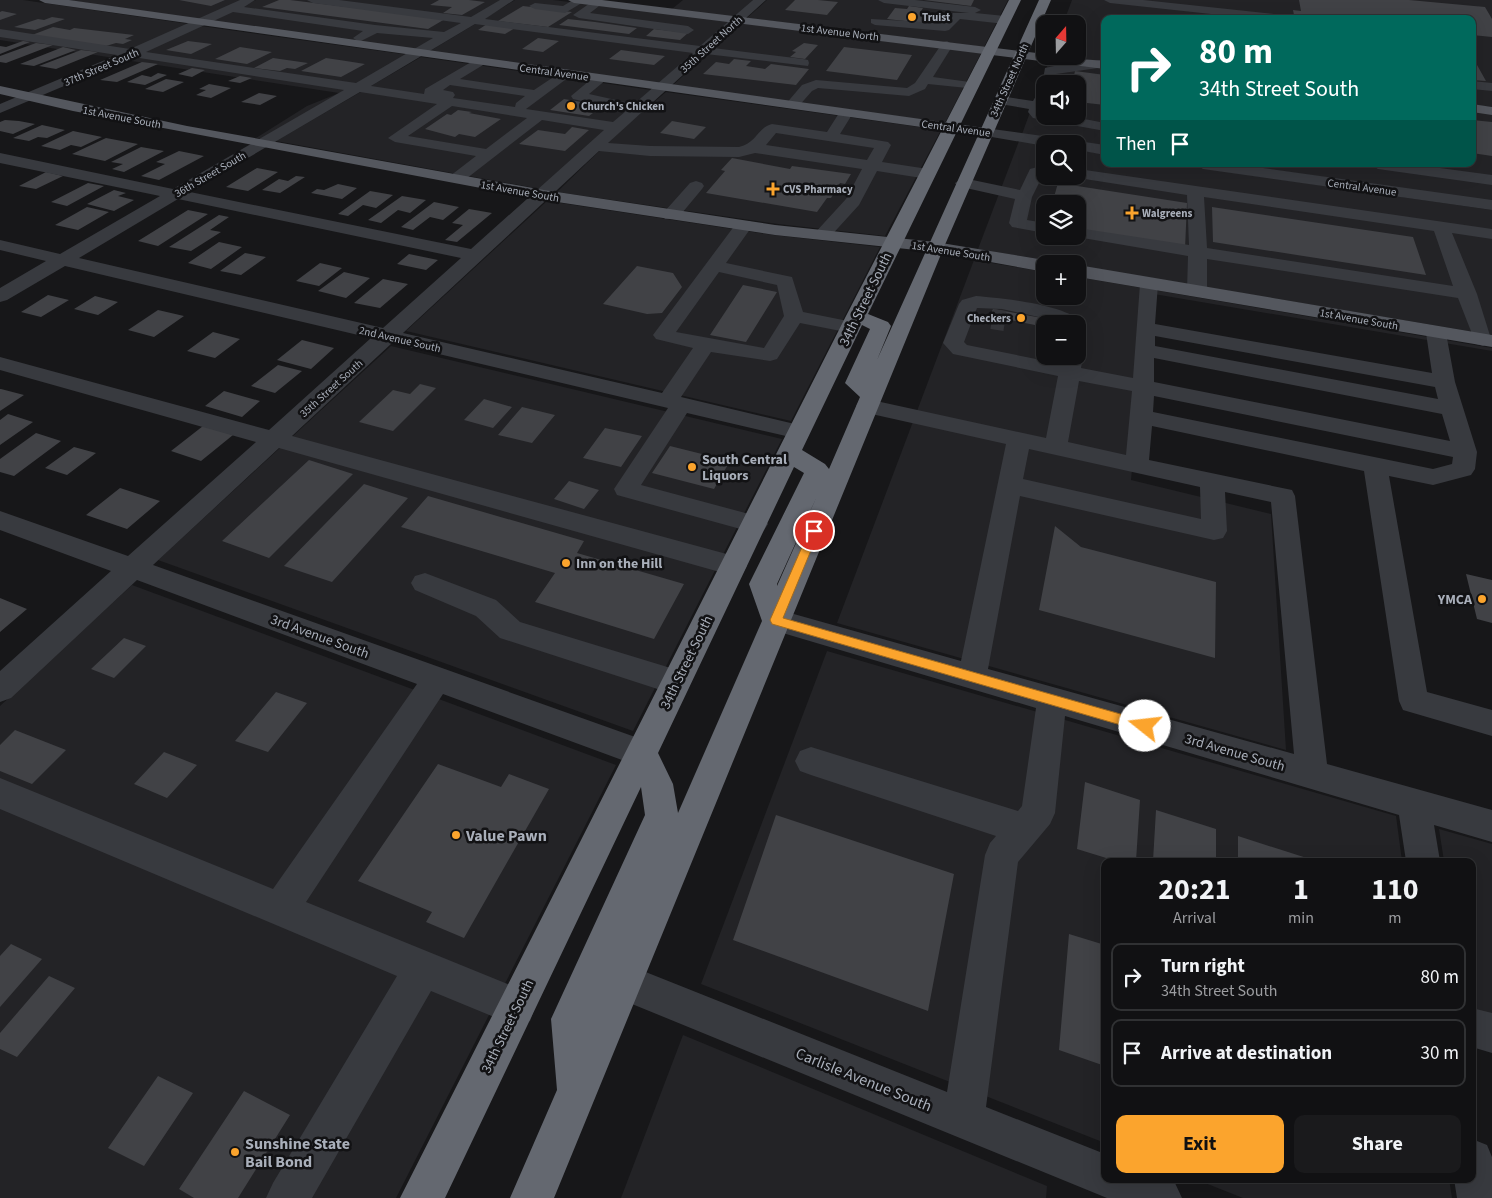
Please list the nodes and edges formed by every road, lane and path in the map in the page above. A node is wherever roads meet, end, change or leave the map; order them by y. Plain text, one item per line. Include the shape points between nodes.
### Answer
1 (45, 0) edge
2 (249, 0) edge
3 (314, 0) edge
4 (508, 0) edge
5 (574, 0) edge
6 (579, 0) edge
7 (760, 0) edge
8 (884, 0) edge
9 (1015, 0) edge
10 (1045, 0) edge
11 (1110, 0) edge
12 (890, 1) edge
13 (597, 3) junction
14 (1133, 5) edge
15 (535, 6) dead end
16 (229, 8) junction
17 (665, 11) junction
18 (1274, 14) edge
19 (280, 16) junction
20 (1007, 17) junction
21 (738, 20) junction
22 (875, 21) junction
23 (200, 22) junction
24 (649, 23) junction
25 (468, 24) junction
26 (250, 29) junction
27 (376, 29) junction
28 (0, 33) edge
29 (430, 34) junction
30 (721, 35) junction
31 (865, 35) junction
32 (448, 36) junction
33 (348, 43) junction
34 (947, 46) junction
35 (704, 50) junction
36 (989, 51) junction
37 (132, 53) junction
38 (420, 53) junction
39 (1021, 54) junction
40 (478, 62) junction
41 (803, 63) dead end
42 (1101, 64) edge
43 (1101, 64) edge
44 (564, 74) junction
45 (1049, 75) edge
46 (600, 79) junction
47 (924, 80) junction
48 (448, 81) junction
49 (632, 83) junction
50 (1476, 85) edge
51 (972, 86) junction
52 (1492, 87) edge
53 (662, 88) junction
54 (358, 89) junction
55 (0, 90) edge
56 (536, 94) junction
57 (30, 97) junction
58 (1000, 100) junction
59 (449, 102) junction
60 (1036, 105) edge
61 (792, 106) junction
62 (518, 108) junction
63 (1476, 108) edge
64 (0, 109) edge
65 (1492, 110) edge
66 (1086, 112) edge
67 (846, 113) junction
68 (1101, 114) edge
69 (623, 115) junction
70 (538, 116) junction
71 (1086, 124) edge
72 (1101, 126) edge
73 (951, 127) junction
74 (985, 132) junction
75 (831, 137) junction
76 (1036, 140) edge
77 (262, 144) junction
78 (596, 146) junction
79 (1086, 147) edge
80 (755, 148) junction
81 (1101, 149) edge
82 (724, 152) junction
83 (489, 154) junction
84 (0, 158) edge
85 (1476, 164) edge
86 (872, 165) junction
87 (1492, 166) edge
88 (1243, 167) edge
89 (1399, 167) edge
90 (1283, 170) edge
91 (1036, 172) edge
92 (928, 174) junction
93 (1086, 175) edge
94 (456, 179) junction
95 (1492, 180) edge
96 (1300, 181) junction
97 (963, 183) junction
98 (1195, 192) junction
99 (177, 193) junction
100 (544, 195) junction
101 (1024, 196) junction
102 (1492, 205) edge
103 (1289, 206) junction
104 (1321, 210) junction
105 (671, 215) junction
106 (744, 225) junction
107 (1036, 226) edge
108 (1441, 227) junction
109 (822, 234) junction
110 (1086, 234) edge
111 (1492, 234) edge
112 (893, 242) junction
113 (0, 245) edge
114 (935, 247) junction
115 (1198, 253) junction
116 (477, 256) junction
117 (63, 259) junction
118 (1036, 264) edge
119 (715, 266) junction
120 (1086, 272) edge
121 (1149, 284) junction
122 (1197, 292) junction
123 (1467, 294) junction
124 (0, 296) edge
125 (1001, 312) junction
126 (1058, 315) edge
127 (794, 316) junction
128 (854, 322) junction
129 (1036, 326) edge
130 (1145, 328) junction
131 (1436, 332) junction
132 (389, 336) junction
133 (1487, 341) edge
134 (706, 345) junction
135 (1144, 350) junction
136 (1036, 359) edge
137 (0, 363) edge
138 (1067, 365) edge
139 (1076, 365) edge
140 (1444, 382) junction
141 (1141, 386) junction
142 (870, 401) junction
143 (674, 403) junction
144 (1453, 409) junction
145 (1142, 417) junction
146 (1019, 439) junction
147 (274, 440) junction
148 (794, 442) junction
149 (1056, 447) junction
150 (1465, 452) junction
151 (1136, 465) junction
152 (1375, 466) junction
153 (1212, 481) junction
154 (1010, 485) junction
155 (0, 520) edge
156 (755, 524) junction
157 (734, 566) junction
158 (133, 568) junction
159 (424, 583) dead end
160 (776, 620) junction
161 (972, 677) junction
162 (437, 679) junction
163 (676, 682) junction
164 (0, 689) edge
165 (1052, 700) junction
166 (1492, 723) edge
167 (641, 753) junction
168 (811, 761) dead end
169 (1312, 774) junction
170 (0, 793) edge
171 (1414, 804) junction
172 (1492, 826) edge
173 (1025, 829) junction
174 (1423, 858) edge
175 (281, 909) junction
176 (423, 968) junction
177 (623, 982) junction
178 (516, 1007) junction
179 (1476, 1028) edge
180 (1492, 1033) edge
181 (577, 1090) junction
182 (964, 1119) junction
183 (1101, 1174) edge
184 (1476, 1182) edge
185 (1122, 1183) edge
186 (288, 1198) edge
187 (422, 1198) edge
188 (532, 1198) edge
189 (1160, 1198) edge
190 (1479, 1198) edge

1 - 23 main road, Central Avenue
2 - 16 street, 37th Street South
3 - 25 street
4 - 25 street, 36th Street South
5 - 6 main road, 1st Avenue North
6 - 13 main road, 1st Avenue North
6 - 15 street via 565,10
7 - 21 street, 35th Street North
8 - 12 street
9 - 20 highway
10 - 39 highway, 34th Street North
11 - 14 street
12 - 20 street
12 - 22 street
13 - 17 main road, 1st Avenue North
13 - 24 street via 579,15
14 - 18 street
16 - 19 street
16 - 23 street, 37th Street South
17 - 21 main road, 1st Avenue North
17 - 24 street
19 - 26 street
19 - 27 street
20 - 22 street via 957,15 945,27
20 - 36 highway
21 - 30 street, 35th Street North
21 - 31 main road, 1st Avenue North
22 - 31 street
23 - 26 main road, Central Avenue
23 - 37 street, 37th Street South
24 - 30 street
25 - 29 street via 444,26
25 - 32 street, 36th Street South
25 - 35 street
26 - 33 main road, Central Avenue
27 - 29 street
27 - 33 street
28 - 37 street
29 - 32 street
30 - 35 street, 35th Street North
31 - 34 main road, 1st Avenue North
32 - 38 street, 36th Street South
33 - 38 main road, Central Avenue
34 - 36 main road, 1st Avenue North
34 - 47 street
35 - 41 street
35 - 53 street, 35th Street North
36 - 39 main road, 1st Avenue North
36 - 51 highway
37 - 54 street
37 - 57 street, 37th Street South
38 - 40 main road, Central Avenue
38 - 54 street, 36th Street South
39 - 42 main road, 1st Avenue North
39 - 58 highway, 34th Street North
40 - 44 main road, Central Avenue
40 - 48 street
43 - 45 street via 1068,67 1050,71
44 - 46 main road, Central Avenue
44 - 56 street
46 - 49 main road, Central Avenue
46 - 69 street via 578,96
47 - 51 street
47 - 61 street via 909,92 816,84 807,88
48 - 56 street
48 - 62 street via 430,92
49 - 53 main road, Central Avenue
49 - 69 street
50 - 52 street
51 - 73 highway
53 - 61 main road, Central Avenue
53 - 69 street, 35th Street South
54 - 59 street
54 - 77 street, 36th Street South
55 - 57 main road, 1st Avenue South
56 - 62 street
57 - 64 street, 37th Street South
57 - 77 main road, 1st Avenue South
58 - 60 street
58 - 74 highway, 34th Street North
59 - 62 street
59 - 83 street via 395,138
61 - 67 main road, Central Avenue
62 - 70 street
63 - 65 main road
66 - 68 street
67 - 73 main road, Central Avenue
67 - 75 street
69 - 70 street
69 - 78 street, 35th Street South
70 - 83 street
71 - 72 street
73 - 74 main road, Central Avenue
73 - 92 highway, 34th Street South
74 - 76 street, Central Avenue
74 - 97 highway
75 - 80 street via 772,128
75 - 86 street via 883,144
77 - 94 main road, 1st Avenue South
77 - 99 street, 36th Street South
78 - 82 street
78 - 100 street, 35th Street South
79 - 81 street
80 - 82 street
80 - 86 street
82 - 105 street
83 - 94 street
84 - 99 street
85 - 87 street
86 - 92 street
86 - 109 street via 853,202
88 - 90 street, Central Avenue
89 - 95 street
90 - 96 street, Central Avenue
91 - 101 street
92 - 112 highway, 34th Street South
93 - 98 street
94 - 100 main road, 1st Avenue South
96 - 102 street, Central Avenue via 1322,174
96 - 103 street via 1286,187
96 - 104 street via 1316,191
97 - 101 street
97 - 114 highway
98 - 103 street
98 - 115 street
99 - 116 street
99 - 117 street, 36th Street South
100 - 105 main road, 1st Avenue South
100 - 116 street, 35th Street South
101 - 107 street via 1018,223
103 - 104 street
104 - 108 street
105 - 106 main road, 1st Avenue South
106 - 109 main road, 1st Avenue South
106 - 119 street
108 - 111 street
108 - 123 street
109 - 112 main road, 1st Avenue South
110 - 115 street
112 - 114 main road, 1st Avenue South
112 - 128 highway, 34th Street South
113 - 117 street, 2nd Avenue South
114 - 118 main road, 1st Avenue South
114 - 142 highway
115 - 122 street
115 - 123 street
116 - 132 street, 35th Street South
117 - 124 street, 36th Street South
117 - 132 street, 2nd Avenue South
119 - 127 street via 785,281
119 - 134 street via 663,335
120 - 121 main road, 1st Avenue South
121 - 122 main road, 1st Avenue South
121 - 130 street
122 - 131 main road, 1st Avenue South
123 - 133 street
125 - 126 street
125 - 129 street
125 - 136 street via 965,314 953,343 960,350
127 - 128 street
127 - 134 street via 770,355
128 - 142 highway via 881,326 856,382
128 - 148 highway, 34th Street South
130 - 135 street
130 - 140 street
131 - 133 main road, 1st Avenue South
131 - 140 street
132 - 143 street, 2nd Avenue South
132 - 147 street, 35th Street South
134 - 143 street
135 - 141 street
135 - 144 street
137 - 147 street
138 - 149 street
139 - 141 street
140 - 144 street
141 - 145 street
141 - 150 street
142 - 146 street
142 - 160 highway
143 - 148 street, 2nd Avenue South
143 - 156 street via 626,489
144 - 150 street
145 - 151 street
145 - 152 street
146 - 149 street
146 - 154 street
147 - 157 street
147 - 158 street, 35th Street South
148 - 156 highway, 34th Street South
148 - 160 highway via 817,470 763,584
149 - 151 street
150 - 152 street via 1463,469 1433,477
151 - 153 street
152 - 166 street via 1414,702
153 - 154 street via 1214,531
153 - 169 street via 1284,496
154 - 161 street
155 - 158 street, 3rd Avenue South
156 - 157 highway, 34th Street South
157 - 163 highway, 34th Street South
158 - 162 street, 3rd Avenue South
158 - 164 street, 35th Street South
159 - 163 street via 486,608 510,630
160 - 161 street, 3rd Avenue South
160 - 177 highway
161 - 165 street, 3rd Avenue South
162 - 167 street, 3rd Avenue South
162 - 175 street
163 - 167 highway, 34th Street South
165 - 169 street, 3rd Avenue South
165 - 173 street via 1038,812
167 - 178 highway, 34th Street South
167 - 181 highway via 657,784 662,816 570,1019
168 - 173 street
169 - 171 street, 3rd Avenue South
170 - 175 street
171 - 172 street, 3rd Avenue South
171 - 174 street
173 - 182 street via 1002,855
175 - 176 street
176 - 178 street
176 - 186 street
177 - 181 highway
177 - 182 street, Carlisle Avenue South
178 - 187 highway, 34th Street South
179 - 180 street
181 - 188 highway
182 - 183 street, Carlisle Avenue South
184 - 190 street
185 - 189 street

